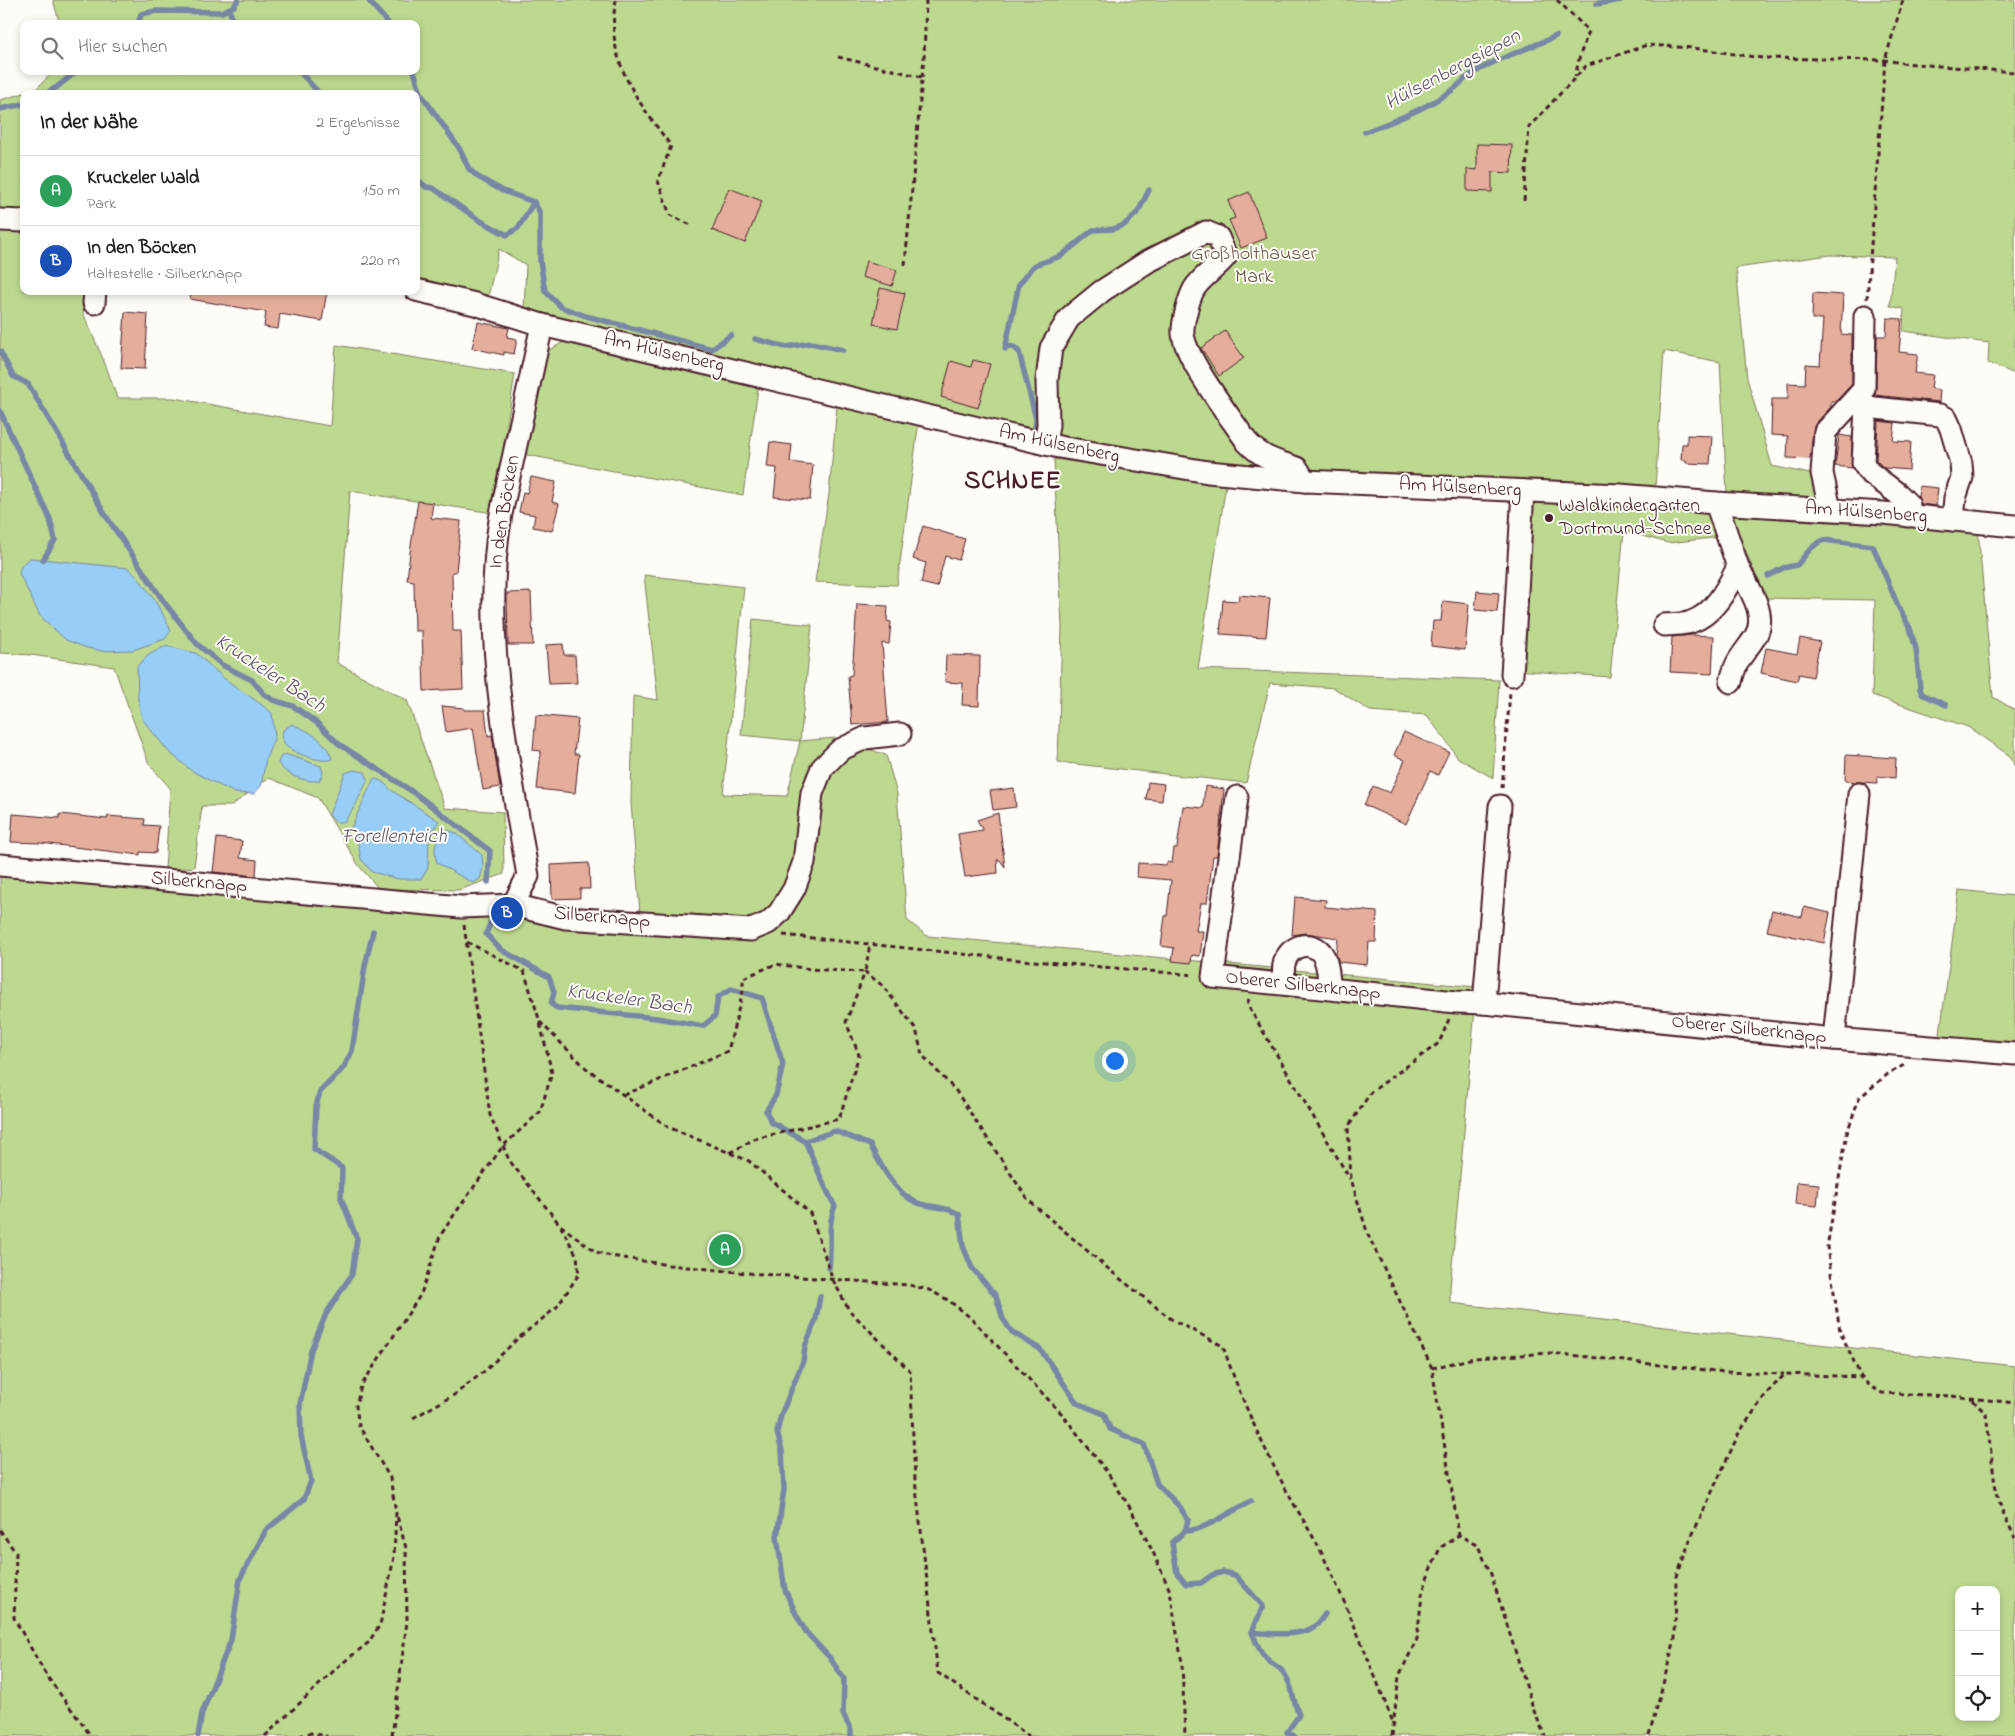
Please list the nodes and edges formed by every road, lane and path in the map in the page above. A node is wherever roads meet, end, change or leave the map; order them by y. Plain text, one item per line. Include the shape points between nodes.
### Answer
1 (616, 0) edge
2 (926, 0) edge
3 (1557, 0) edge
4 (1903, 0) edge
5 (838, 57) dead end
6 (1885, 60) junction
7 (2015, 72) edge
8 (922, 77) junction
9 (1575, 78) junction
10 (1524, 201) dead end
11 (0, 220) edge
12 (20, 221) edge
13 (694, 226) dead end
14 (905, 265) dead end
15 (420, 291) edge
16 (1865, 316) joint
17 (542, 325) junction
18 (1863, 400) junction
19 (1044, 444) junction
20 (1305, 481) junction
21 (1523, 491) junction
22 (1716, 503) junction
23 (1830, 510) junction
24 (1908, 516) junction
25 (1953, 520) junction
26 (2015, 526) edge
27 (1738, 567) junction
28 (1664, 625) dead end
29 (1512, 675) joint
30 (1731, 682) dead end
31 (900, 734) dead end
32 (1859, 794) dead end
33 (1237, 797) dead end
34 (1500, 806) joint
35 (0, 864) edge
36 (513, 905) junction
37 (751, 930) junction
38 (870, 944) junction
39 (865, 972) junction
40 (1213, 977) junction
41 (1254, 981) junction
42 (1286, 984) junction
43 (1329, 988) junction
44 (1456, 1002) junction
45 (1484, 1003) junction
46 (540, 1022) junction
47 (1834, 1039) junction
48 (1935, 1047) junction
49 (2015, 1054) edge
50 (623, 1095) junction
51 (503, 1146) junction
52 (730, 1153) junction
53 (1351, 1179) junction
54 (560, 1225) junction
55 (833, 1280) junction
56 (1432, 1368) junction
57 (1785, 1374) junction
58 (1861, 1377) junction
59 (1972, 1399) junction
60 (2015, 1403) edge
61 (413, 1418) dead end
62 (396, 1512) junction
63 (0, 1530) edge
64 (1459, 1535) junction
65 (2015, 1538) edge
66 (1394, 1726) junction
67 (90, 1736) edge
68 (265, 1736) edge
69 (299, 1736) edge
70 (328, 1736) edge
71 (392, 1736) edge
72 (1029, 1736) edge
73 (1185, 1736) edge
74 (1392, 1736) edge
75 (1545, 1736) edge
76 (1648, 1736) edge

1 - 13 path via 614,35 619,60 635,97 671,146 658,182 670,215
2 - 8 path
3 - 9 path via 1589,31
4 - 6 path
5 - 8 path
6 - 7 path
6 - 9 path via 1762,58 1647,45 1586,66
6 - 16 path
8 - 14 path
9 - 10 path via 1529,127
11 - 12 street
15 - 17 street, Am Hülsenberg
16 - 18 street
17 - 19 street, Am Hülsenberg
17 - 36 street, In den Böcken via 501,514 494,582 497,678 528,876
18 - 23 street via 1825,432 1822,473
18 - 24 street via 1863,463 1869,472 1909,505
18 - 25 street via 1946,418 1961,463 1962,477 1955,498
19 - 20 street, Am Hülsenberg via 1198,471
19 - 20 street via 1052,348 1069,318 1102,291 1148,262 1206,232 1218,237 1226,256 1194,290 1183,333 1190,355 1247,442 1258,454 1297,468
20 - 21 street, Am Hülsenberg
21 - 22 street, Am Hülsenberg
21 - 29 street
22 - 23 street, Am Hülsenberg
22 - 27 street
23 - 24 street, Am Hülsenberg
24 - 25 street, Am Hülsenberg
25 - 26 street, Am Hülsenberg
27 - 28 street via 1711,610 1691,622
27 - 30 street via 1756,604 1760,622 1756,636 1735,666
29 - 34 path
31 - 37 street via 865,738 840,750 822,768 812,793 804,862 794,889 768,924
32 - 47 street
33 - 40 street, Oberer Silberknapp
34 - 45 street
35 - 36 street, Silberknapp via 461,907
36 - 37 street, Silberknapp via 566,918
37 - 38 path
38 - 39 path
38 - 40 path
39 - 50 path via 776,964 744,978 728,1051
39 - 52 path via 846,1022 859,1055 839,1119 754,1139
39 - 66 path via 883,986 916,1029 922,1054 956,1092 1028,1200 1171,1319 1223,1346 1259,1436 1327,1564
40 - 41 street, Oberer Silberknapp
41 - 42 street, Oberer Silberknapp
41 - 53 path via 1247,1004
42 - 43 street, Oberer Silberknapp
42 - 43 street via 1283,974 1285,961 1293,949 1302,946 1320,951
43 - 44 street, Oberer Silberknapp
44 - 45 street, Oberer Silberknapp
44 - 53 path via 1438,1043 1371,1092 1348,1127
45 - 47 street, Oberer Silberknapp
46 - 50 path via 586,1068
46 - 51 path via 552,1073 540,1112
46 - 51 path via 524,971 466,941 490,1115
47 - 48 street, Oberer Silberknapp
48 - 49 street, Oberer Silberknapp
48 - 58 path via 1888,1074 1859,1098 1846,1133 1827,1247 1840,1331
50 - 52 path via 668,1127
51 - 54 path via 509,1160
51 - 62 path via 440,1236 421,1294 361,1386 356,1406 359,1426 390,1478
52 - 55 path via 749,1161 810,1213
53 - 56 path via 1368,1235
54 - 55 path via 596,1252 611,1256 669,1265
54 - 61 path via 576,1256 579,1274 557,1307 454,1395
55 - 72 path via 849,1310 910,1371 915,1480 938,1673
55 - 73 path via 909,1285 929,1290 948,1300 971,1318 1062,1414 1107,1472 1129,1506 1170,1591 1182,1663
56 - 57 path via 1474,1358 1551,1353 1724,1372
56 - 64 path
57 - 58 path
57 - 76 path via 1766,1394 1739,1433 1690,1540 1676,1579 1675,1639
58 - 59 path via 1882,1393
59 - 60 path
59 - 65 path via 1986,1414 1995,1484 2001,1508
62 - 68 path via 394,1557 380,1625 368,1643
62 - 71 path via 406,1548 407,1621
63 - 67 path via 16,1553 14,1618 46,1674
64 - 66 path via 1440,1548 1430,1570 1422,1595 1417,1639 1399,1676
64 - 75 path via 1478,1546 1491,1574 1534,1711
66 - 74 path
69 - 70 path via 310,1733

